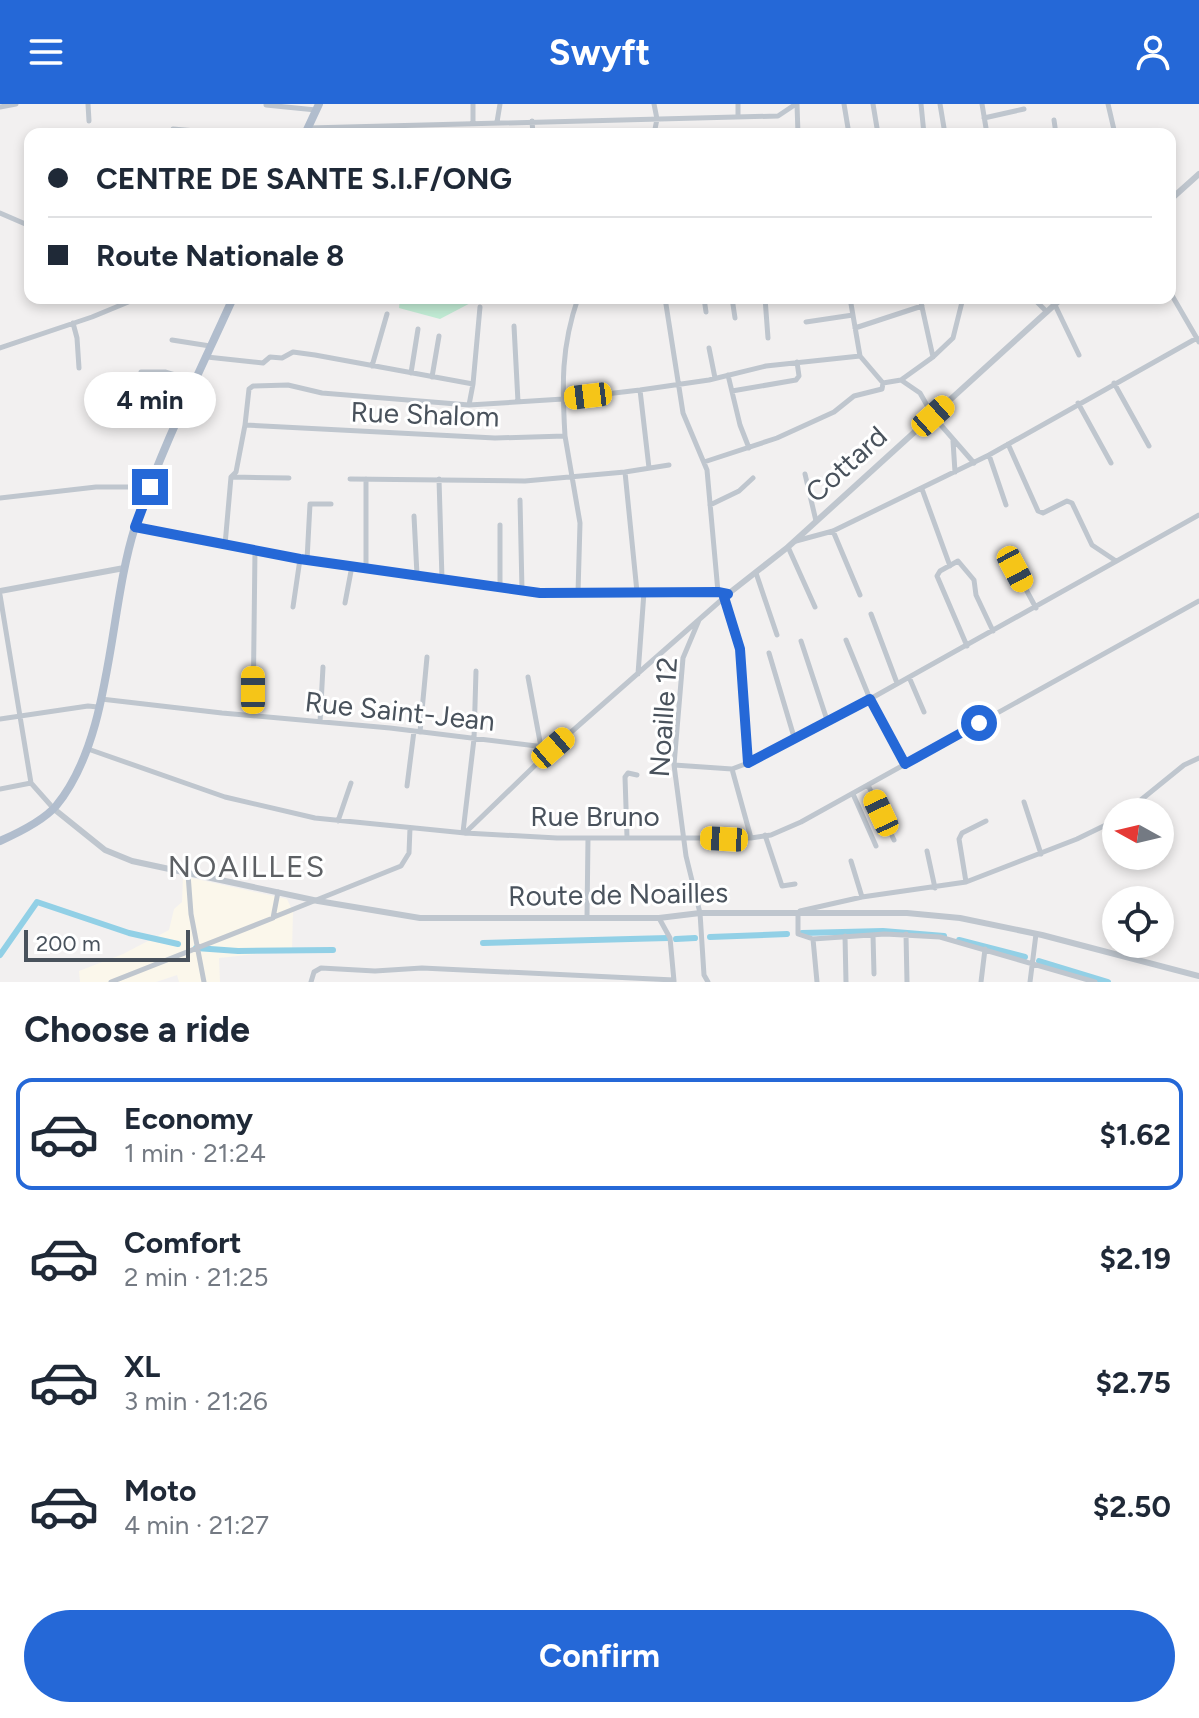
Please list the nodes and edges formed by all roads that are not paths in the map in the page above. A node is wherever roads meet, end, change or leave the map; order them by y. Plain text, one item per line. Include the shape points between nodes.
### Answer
1 (16, 104) edge
2 (88, 104) edge
3 (473, 104) edge
4 (500, 104) edge
5 (654, 104) edge
6 (738, 104) edge
7 (797, 104) edge
8 (844, 104) edge
9 (873, 104) edge
10 (921, 104) edge
11 (940, 104) edge
12 (982, 104) edge
13 (1108, 104) edge
14 (266, 105) edge
15 (0, 107) edge
16 (317, 107) edge
17 (1024, 109) dead end
18 (738, 117) junction
19 (984, 118) junction
20 (657, 119) junction
21 (1054, 120) dead end
22 (89, 121) dead end
23 (532, 121) junction
24 (497, 122) junction
25 (473, 123) junction
26 (487, 123) junction
27 (420, 125) joint
28 (308, 128) edge
29 (364, 128) edge
30 (488, 128) edge
31 (533, 128) edge
32 (655, 128) edge
33 (798, 128) edge
34 (848, 128) edge
35 (877, 128) edge
36 (923, 128) edge
37 (944, 128) edge
38 (986, 128) edge
39 (1055, 128) edge
40 (1114, 128) edge
41 (1199, 174) edge
42 (1176, 195) edge
43 (0, 213) edge
44 (24, 223) edge
45 (1176, 302) edge
46 (122, 304) edge
47 (230, 304) edge
48 (576, 304) edge
49 (666, 304) edge
50 (705, 304) edge
51 (733, 304) edge
52 (765, 304) edge
53 (851, 304) edge
54 (962, 304) edge
55 (1039, 304) edge
56 (1055, 305) joint
57 (922, 306) joint
58 (480, 307) dead end
59 (706, 312) dead end
60 (1047, 312) junction
61 (387, 314) dead end
62 (853, 315) junction
63 (735, 318) dead end
64 (806, 322) dead end
65 (73, 323) junction
66 (514, 326) dead end
67 (855, 328) junction
68 (418, 329) dead end
69 (439, 336) dead end
70 (768, 338) dead end
71 (172, 340) dead end
72 (1198, 340) edge
73 (211, 346) junction
74 (0, 348) edge
75 (709, 348) dead end
76 (1079, 355) dead end
77 (860, 356) junction
78 (207, 357) junction
79 (933, 357) junction
80 (797, 362) junction
81 (372, 366) junction
82 (79, 368) dead end
83 (141, 372) dead end
84 (411, 373) junction
85 (728, 375) junction
86 (432, 377) junction
87 (715, 378) junction
88 (901, 380) junction
89 (196, 382) junction
90 (677, 383) junction
91 (883, 383) junction
92 (1114, 383) junction
93 (473, 384) junction
94 (640, 390) junction
95 (732, 391) junction
96 (563, 399) junction
97 (518, 402) junction
98 (1078, 403) junction
99 (469, 405) junction
100 (933, 416) junction
101 (245, 425) junction
102 (565, 436) junction
103 (953, 441) junction
104 (1008, 444) junction
105 (1149, 446) dead end
106 (749, 448) junction
107 (989, 455) junction
108 (704, 462) junction
109 (974, 463) junction
110 (1111, 463) dead end
111 (669, 465) dead end
112 (649, 468) junction
113 (625, 472) junction
114 (955, 472) junction
115 (805, 474) dead end
116 (231, 477) junction
117 (573, 477) junction
118 (289, 478) dead end
119 (753, 478) dead end
120 (350, 479) dead end
121 (366, 479) junction
122 (439, 479) junction
123 (150, 487) junction
124 (922, 489) junction
125 (0, 498) edge
126 (520, 500) dead end
127 (331, 504) dead end
128 (710, 505) junction
129 (1006, 505) dead end
130 (1199, 515) edge
131 (414, 516) dead end
132 (816, 521) junction
133 (500, 525) dead end
134 (135, 527) junction
135 (833, 531) junction
136 (796, 541) junction
137 (225, 545) junction
138 (788, 547) junction
139 (255, 550) junction
140 (303, 560) junction
141 (1116, 562) junction
142 (352, 566) junction
143 (950, 566) junction
144 (124, 568) junction
145 (366, 568) junction
146 (1015, 569) dead end
147 (756, 573) junction
148 (417, 575) junction
149 (442, 579) junction
150 (500, 587) junction
151 (522, 590) junction
152 (640, 592) junction
153 (718, 592) junction
154 (0, 593) edge
155 (578, 593) junction
156 (860, 595) dead end
157 (726, 596) junction
158 (1199, 601) edge
159 (345, 603) dead end
160 (293, 607) dead end
161 (815, 607) dead end
162 (1036, 608) junction
163 (871, 614) dead end
164 (699, 620) junction
165 (993, 632) junction
166 (777, 635) dead end
167 (846, 640) dead end
168 (801, 641) dead end
169 (967, 646) junction
170 (769, 653) dead end
171 (427, 657) dead end
172 (323, 667) dead end
173 (476, 671) dead end
174 (638, 675) junction
175 (528, 677) dead end
176 (909, 677) junction
177 (897, 683) junction
178 (870, 699) junction
179 (99, 703) junction
180 (924, 712) dead end
181 (253, 715) junction
182 (18, 716) junction
183 (0, 719) edge
184 (827, 720) junction
185 (320, 722) junction
186 (417, 732) junction
187 (794, 737) junction
188 (474, 739) junction
189 (541, 747) junction
190 (87, 748) junction
191 (553, 748) junction
192 (1199, 758) edge
193 (748, 763) junction
194 (905, 764) junction
195 (674, 765) junction
196 (732, 769) junction
197 (637, 775) dead end
198 (31, 783) junction
199 (351, 783) dead end
200 (868, 785) junction
201 (407, 786) dead end
202 (0, 789) edge
203 (853, 794) junction
204 (1143, 798) edge
205 (1024, 802) dead end
206 (54, 809) junction
207 (338, 821) junction
208 (986, 821) dead end
209 (1102, 826) edge
210 (410, 828) junction
211 (464, 832) junction
212 (765, 835) junction
213 (627, 837) junction
214 (683, 837) junction
215 (588, 838) junction
216 (751, 838) junction
217 (894, 840) dead end
218 (0, 841) edge
219 (876, 846) dead end
220 (927, 851) dead end
221 (1041, 854) junction
222 (851, 861) dead end
223 (188, 874) junction
224 (966, 882) junction
225 (795, 884) dead end
226 (935, 888) junction
227 (278, 892) junction
228 (862, 897) junction
229 (318, 901) junction
230 (700, 913) junction
231 (796, 913) junction
232 (587, 917) junction
233 (273, 918) junction
234 (659, 918) junction
235 (906, 934) junction
236 (1036, 934) junction
237 (873, 935) junction
238 (845, 936) junction
239 (813, 939) junction
240 (197, 946) junction
241 (985, 949) junction
242 (1032, 964) junction
243 (874, 974) dead end
244 (1199, 976) edge
245 (674, 981) edge
246 (111, 982) edge
247 (204, 982) edge
248 (311, 982) edge
249 (708, 982) edge
250 (817, 982) edge
251 (846, 982) edge
252 (907, 982) edge
253 (981, 982) edge
254 (1030, 982) edge
255 (1095, 982) edge

1 - 15 street
2 - 22 street
3 - 25 street
4 - 24 street
5 - 20 street
6 - 18 street
7 - 18 street via 778,116
7 - 33 street
8 - 34 street
9 - 35 street
10 - 36 street
11 - 37 street
12 - 19 street
13 - 40 street
14 - 16 street
16 - 28 main road
17 - 19 street
18 - 20 street
19 - 38 street
20 - 23 street
20 - 32 street
21 - 39 street
23 - 24 street
23 - 31 street
24 - 26 street
25 - 26 street
25 - 27 street
26 - 30 street
27 - 29 street
41 - 42 street
43 - 44 street
45 - 72 street
46 - 65 street
47 - 73 main road
48 - 96 street via 564,350
49 - 90 street
50 - 59 street
51 - 63 street
52 - 70 street
53 - 62 street
54 - 79 street via 953,338
55 - 60 street
56 - 60 street, Cottard
56 - 76 street
57 - 67 street
57 - 79 street
58 - 93 street
60 - 100 street, Cottard
61 - 81 street
62 - 64 street
62 - 67 street
65 - 74 street
65 - 82 street
66 - 97 street
67 - 77 street
68 - 84 street
69 - 86 street
71 - 73 street
72 - 92 street
73 - 78 main road
75 - 87 street
77 - 80 street
77 - 91 street
78 - 81 street via 263,363 293,352
78 - 89 main road
79 - 88 street
80 - 85 street
80 - 95 street via 796,380
81 - 84 street
83 - 89 street via 165,372
84 - 86 street
85 - 87 street
85 - 95 street
86 - 93 street
87 - 90 street
88 - 91 street
88 - 100 street via 920,393
89 - 123 main road
90 - 94 street
90 - 108 street via 683,413
91 - 106 street via 882,389 854,396 834,412
92 - 98 street
92 - 105 street
93 - 99 street
94 - 96 street
94 - 112 street
95 - 106 street
96 - 97 street
96 - 102 street
97 - 99 street
98 - 104 street
98 - 110 street
99 - 101 street via 322,393 288,385 250,388
100 - 103 street
100 - 132 street, Cottard
101 - 102 street, Rue Shalom
101 - 116 street
102 - 117 street
103 - 109 street
103 - 114 street
104 - 107 street
104 - 141 street via 1038,511 1072,503 1092,545
106 - 108 street
107 - 109 street
107 - 129 street
108 - 128 street
109 - 114 street
111 - 112 street
112 - 113 street
113 - 117 street
113 - 152 street
114 - 124 street
115 - 132 street
116 - 118 street
116 - 137 street
117 - 122 street
117 - 155 street via 580,523
119 - 128 street
120 - 121 street
121 - 122 street
121 - 145 street
122 - 149 street
123 - 125 street
123 - 134 main road
124 - 135 street
124 - 143 street
126 - 151 street
127 - 140 street via 310,504
128 - 153 street
130 - 141 street
131 - 148 street
132 - 136 street, Cottard
133 - 150 street
134 - 137 street
134 - 144 main road
135 - 136 street
135 - 156 street
136 - 138 street, Cottard
137 - 139 street
138 - 147 street, Cottard
138 - 161 street
139 - 140 street
139 - 181 street
140 - 142 street
140 - 160 street
141 - 162 street
142 - 145 street
142 - 159 street
143 - 165 street via 959,561 974,580
143 - 169 street via 937,576
144 - 154 street
144 - 179 main road
145 - 148 street
146 - 162 street
147 - 157 street, Cottard
147 - 166 street
148 - 149 street
149 - 150 street
150 - 151 street
151 - 155 street
152 - 153 street
152 - 155 street
152 - 174 street
153 - 157 street
154 - 182 street
157 - 164 street
157 - 193 street via 740,649
158 - 194 street, Rue Bruno
162 - 165 street
163 - 177 street
164 - 174 street
164 - 195 street, Noaille 12 via 683,658
165 - 169 street
167 - 178 street
168 - 184 street
169 - 176 street
170 - 187 street
171 - 186 street
172 - 185 street
173 - 188 street
174 - 191 street
175 - 189 street
176 - 177 street
176 - 180 street
177 - 178 street
178 - 184 street
178 - 194 street
179 - 181 street, Rue Saint-Jean
179 - 182 street, Rue Saint-Jean
179 - 190 main road
181 - 185 street, Rue Saint-Jean
182 - 183 street, Rue Saint-Jean
182 - 198 street
184 - 187 street
185 - 186 street, Rue Saint-Jean
186 - 188 street, Rue Saint-Jean
186 - 201 street
187 - 193 street
188 - 189 street, Rue Saint-Jean
188 - 211 street
189 - 191 street, Rue Saint-Jean
190 - 206 main road
190 - 207 street, Rue Bruno via 225,797
191 - 211 street
192 - 204 street
193 - 196 street
194 - 200 street, Rue Bruno
195 - 196 street
195 - 214 street, Noaille 12
196 - 216 street
197 - 213 street via 625,776
198 - 202 street
198 - 206 street
199 - 207 street
200 - 203 street, Rue Bruno
200 - 217 street
203 - 212 street, Rue Bruno
203 - 219 street
205 - 221 street
206 - 218 main road
206 - 223 street, Route de Noailles via 105,850
207 - 210 street, Rue Bruno
208 - 224 street via 959,839
209 - 221 street
210 - 211 street, Rue Bruno
210 - 229 street via 409,853 401,866
211 - 215 street, Rue Bruno
212 - 216 street, Rue Bruno
212 - 225 street via 783,887
213 - 214 street, Rue Bruno
213 - 215 street, Rue Bruno
214 - 216 street, Rue Bruno
214 - 230 street, Noaille 12
215 - 232 street
220 - 226 street
221 - 224 street
222 - 228 street
223 - 227 street, Route de Noailles
223 - 240 street
224 - 226 street
226 - 228 street
227 - 229 street, Route de Noailles
227 - 233 street
228 - 231 street
229 - 232 street, Route de Noailles via 420,918
229 - 233 street
230 - 231 street, Route de Noailles
230 - 234 street, Route de Noailles
230 - 249 street, Noaille 12
231 - 236 street, Route de Noailles via 947,916
231 - 239 street via 798,934
232 - 234 street, Route de Noailles
233 - 240 street
234 - 245 street via 670,938
235 - 237 street
235 - 241 street
235 - 252 street
236 - 242 street
236 - 244 street, Route de Noailles
237 - 238 street
237 - 243 street
238 - 239 street
238 - 251 street
239 - 250 street
240 - 246 street
240 - 247 street
241 - 242 street
241 - 253 street
242 - 254 street
242 - 255 street
245 - 248 street via 321,968

